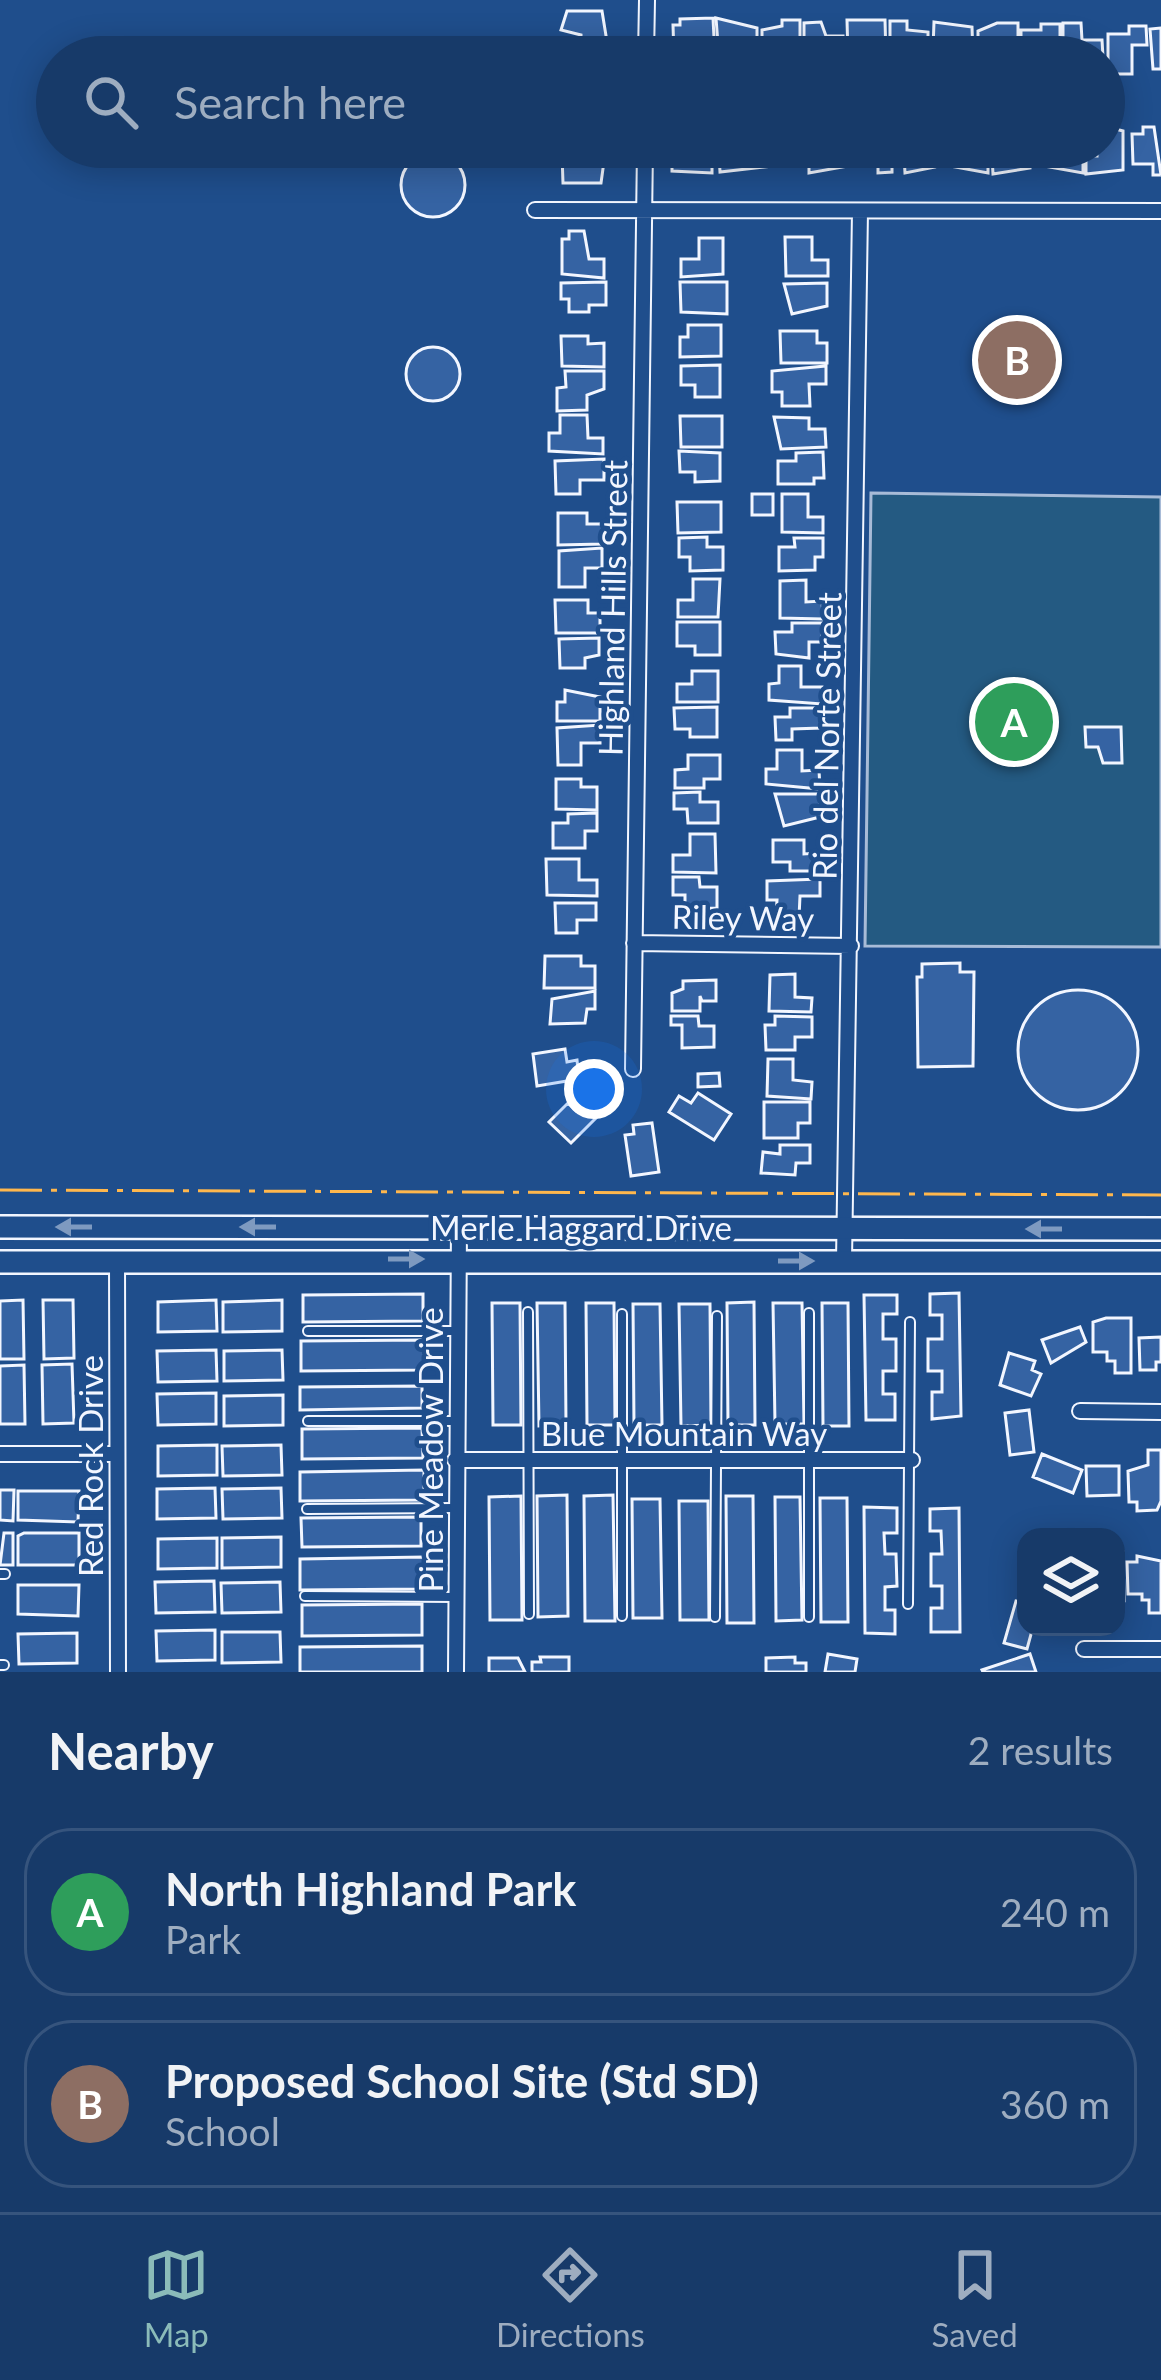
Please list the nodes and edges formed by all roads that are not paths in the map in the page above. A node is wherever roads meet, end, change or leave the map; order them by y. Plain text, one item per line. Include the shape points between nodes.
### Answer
1 (647, 0) edge
2 (646, 36) edge
3 (645, 168) edge
4 (535, 210) dead end
5 (644, 210) junction
6 (860, 211) junction
7 (1161, 212) edge
8 (634, 943) junction
9 (850, 946) junction
10 (633, 1069) dead end
11 (0, 1227) edge
12 (459, 1228) junction
13 (845, 1228) junction
14 (1161, 1229) edge
15 (459, 1258) junction
16 (117, 1260) junction
17 (0, 1262) edge
18 (844, 1262) junction
19 (1161, 1262) edge
20 (529, 1312) dead end
21 (809, 1313) dead end
22 (622, 1314) dead end
23 (717, 1316) dead end
24 (910, 1322) dead end
25 (458, 1330) junction
26 (308, 1331) dead end
27 (1080, 1411) dead end
28 (1161, 1412) edge
29 (308, 1420) dead end
30 (456, 1421) junction
31 (0, 1454) edge
32 (117, 1454) junction
33 (455, 1460) junction
34 (528, 1460) junction
35 (621, 1460) junction
36 (716, 1460) junction
37 (809, 1460) junction
38 (912, 1460) junction
39 (307, 1508) dead end
40 (455, 1508) junction
41 (305, 1596) dead end
42 (456, 1597) junction
43 (908, 1604) dead end
44 (529, 1614) dead end
45 (622, 1616) dead end
46 (715, 1617) dead end
47 (809, 1617) dead end
48 (1084, 1649) dead end
49 (1161, 1649) edge
50 (118, 1672) edge
51 (456, 1672) edge

1 - 2 street
3 - 5 street, Highland Hills Street
4 - 5 street
5 - 6 street
5 - 8 street, Highland Hills Street
6 - 7 street
6 - 9 street, Rio del Norte Street
8 - 9 street, Riley Way
8 - 10 street, Highland Hills Street
9 - 13 street, Rio del Norte Street
12 -> 11 main road, Merle Haggard Drive
12 - 13 main road, Merle Haggard Drive
12 - 15 street, Pine Meadow Drive
14 -> 13 main road, Merle Haggard Drive
13 - 18 street, Rio del Norte Street
16 -> 15 main road, Merle Haggard Drive
15 -> 18 main road, Merle Haggard Drive
15 - 25 street, Pine Meadow Drive
16 - 17 main road, Merle Haggard Drive
16 - 32 street, Red Rock Drive
18 - 19 main road, Merle Haggard Drive
20 - 34 lane
21 - 37 lane
22 - 35 lane
23 - 36 lane
24 - 38 lane
25 - 26 lane
25 - 30 street, Pine Meadow Drive
27 - 28 street
29 - 30 lane
30 - 33 street, Pine Meadow Drive
31 - 32 street
32 - 50 street, Red Rock Drive
33 - 34 street, Blue Mountain Way
33 - 40 street, Pine Meadow Drive
34 - 35 street, Blue Mountain Way
34 - 44 lane
35 - 36 street, Blue Mountain Way
35 - 45 lane
36 - 37 street, Blue Mountain Way
36 - 46 lane
37 - 38 street, Blue Mountain Way
37 - 47 lane
38 - 43 lane
39 - 40 lane
40 - 42 street, Pine Meadow Drive
41 - 42 lane
42 - 51 street, Pine Meadow Drive
48 - 49 street

